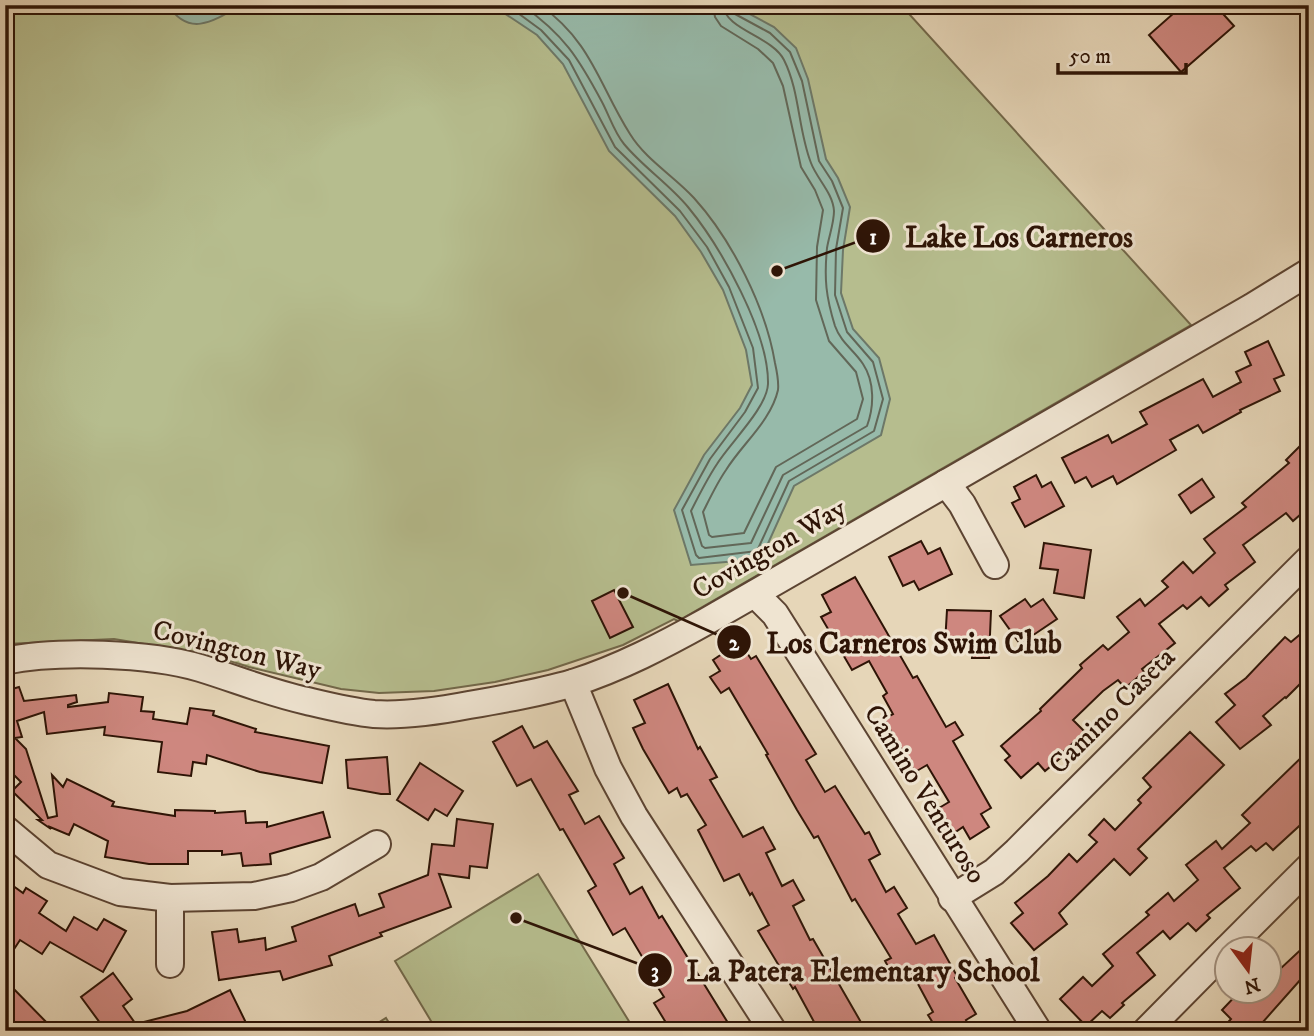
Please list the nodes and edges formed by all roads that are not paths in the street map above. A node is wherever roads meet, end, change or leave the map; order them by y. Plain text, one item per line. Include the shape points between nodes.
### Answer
1 (1309, 272) edge
2 (946, 483) junction
3 (1309, 559) edge
4 (995, 565) dead end
5 (755, 594) junction
6 (5, 661) edge
7 (573, 683) junction
8 (5, 829) edge
9 (377, 844) dead end
10 (1309, 867) edge
11 (170, 898) junction
12 (953, 898) junction
13 (1242, 934) edge
14 (170, 964) dead end
15 (1212, 964) edge
16 (772, 1031) edge
17 (1038, 1031) edge
18 (1146, 1031) edge

1 - 2 street, Covington Way
2 - 4 street
2 - 5 street, Covington Way
3 - 12 street, Camino Caseta via 1017,851
5 - 7 street, Covington Way via 667,643
5 - 12 street, Camino Venturoso via 775,614
6 - 7 street, Covington Way via 117,655 155,660 198,667 305,701 374,714 424,713
7 - 16 street via 608,768 634,816
8 - 11 street via 48,865 120,892
9 - 11 street via 321,877 291,888 254,896
10 - 13 street
11 - 14 street
12 - 17 street, Camino Venturoso
15 - 18 street

